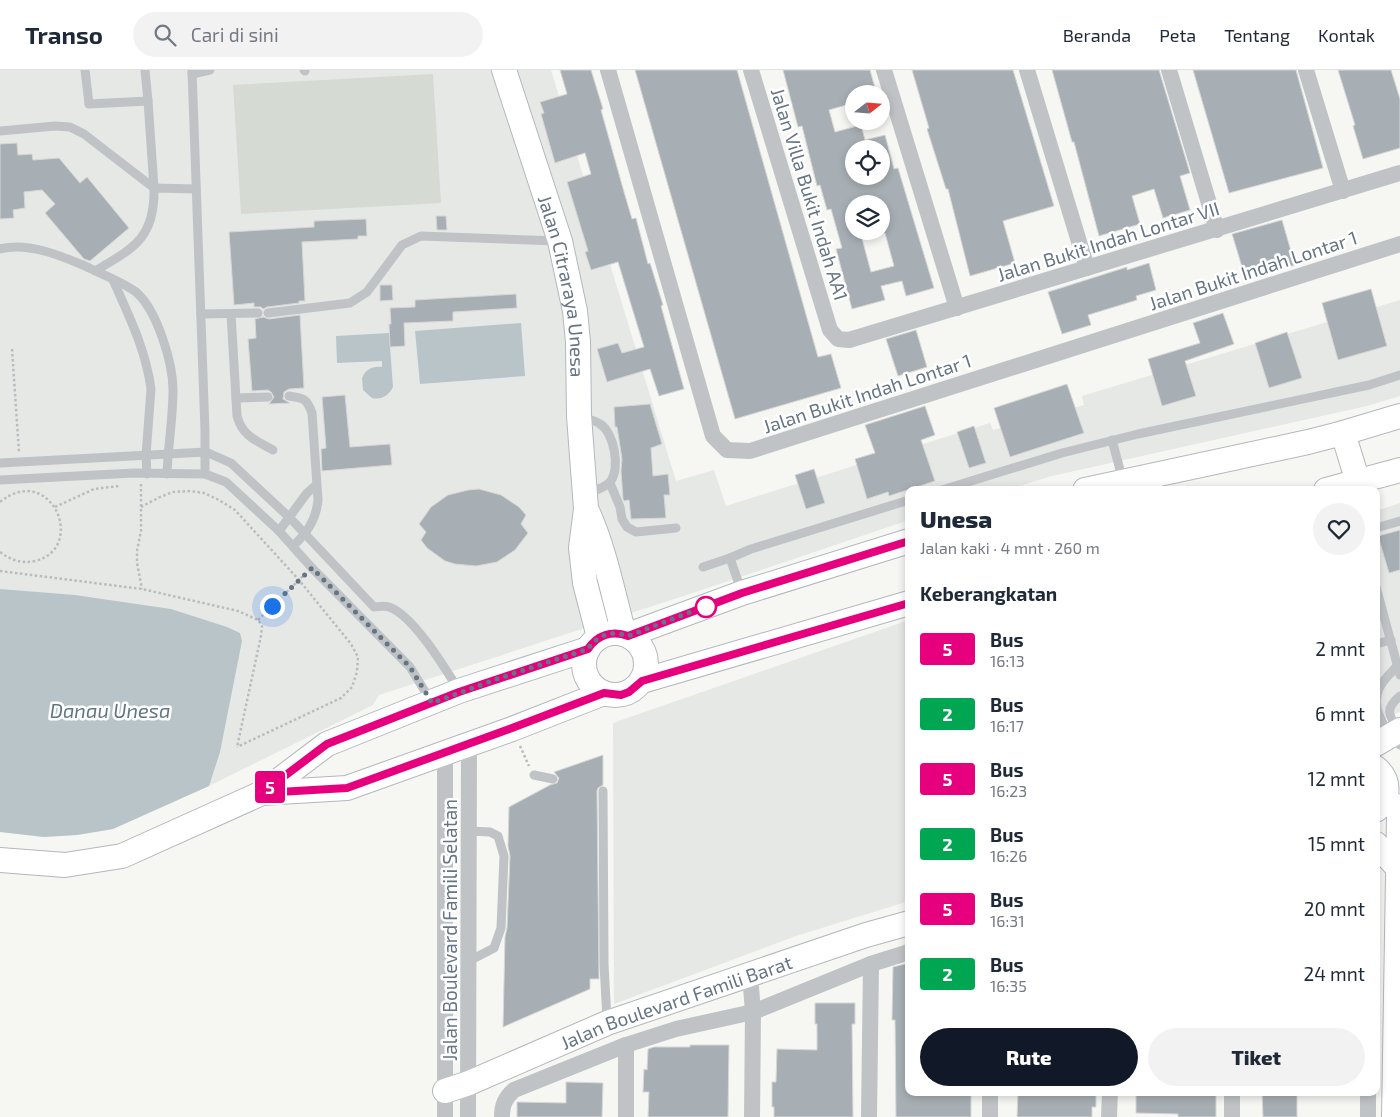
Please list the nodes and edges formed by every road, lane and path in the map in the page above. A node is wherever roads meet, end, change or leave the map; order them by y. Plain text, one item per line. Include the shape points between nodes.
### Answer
1 (85, 70) edge
2 (145, 70) edge
3 (210, 70) edge
4 (504, 70) edge
5 (608, 70) edge
6 (752, 70) edge
7 (884, 70) edge
8 (1027, 70) edge
9 (1169, 70) edge
10 (1306, 70) edge
11 (192, 72) edge
12 (148, 101) junction
13 (0, 131) edge
14 (1400, 173) edge
15 (154, 188) junction
16 (196, 190) junction
17 (1343, 191) junction
18 (1217, 230) junction
19 (560, 241) junction
20 (1400, 244) edge
21 (0, 249) edge
22 (1087, 268) junction
23 (94, 271) junction
24 (113, 279) junction
25 (957, 308) junction
26 (258, 313) dead end
27 (201, 314) junction
28 (231, 314) junction
29 (268, 314) dead end
30 (830, 330) joint
31 (12, 349) dead end
32 (1400, 375) edge
33 (289, 396) dead end
34 (268, 397) dead end
35 (236, 398) junction
36 (579, 416) junction
37 (1400, 416) edge
38 (1343, 433) junction
39 (1112, 440) junction
40 (273, 450) dead end
41 (206, 452) junction
42 (168, 454) junction
43 (146, 455) junction
44 (0, 463) edge
45 (20, 463) junction
46 (1400, 470) edge
47 (144, 474) junction
48 (167, 474) junction
49 (205, 474) junction
50 (0, 480) edge
51 (1123, 481) junction
52 (610, 483) junction
53 (142, 484) junction
54 (132, 485) dead end
55 (316, 485) junction
56 (122, 486) dead end
57 (955, 486) edge
58 (1101, 486) edge
59 (1359, 486) edge
60 (905, 501) edge
61 (0, 502) edge
62 (586, 502) junction
63 (55, 507) junction
64 (141, 507) junction
65 (290, 518) junction
66 (1400, 522) edge
67 (1380, 527) edge
68 (676, 528) dead end
69 (279, 531) junction
70 (306, 534) junction
71 (905, 542) edge
72 (293, 546) junction
73 (0, 552) edge
74 (730, 558) junction
75 (703, 566) dead end
76 (312, 568) junction
77 (0, 572) edge
78 (299, 580) junction
79 (142, 589) junction
80 (742, 593) junction
81 (1380, 602) edge
82 (905, 604) edge
83 (374, 608) junction
84 (362, 619) junction
85 (258, 620) junction
86 (626, 635) junction
87 (1391, 640) junction
88 (1380, 643) edge
89 (587, 646) junction
90 (1399, 669) edge
91 (642, 681) junction
92 (1380, 688) edge
93 (459, 692) junction
94 (596, 696) junction
95 (1400, 696) edge
96 (432, 703) junction
97 (1380, 718) edge
98 (512, 728) junction
99 (1394, 736) edge
100 (327, 744) junction
101 (469, 744) junction
102 (445, 753) junction
103 (534, 775) joint
104 (553, 779) dead end
105 (1385, 786) edge
106 (347, 788) junction
107 (603, 791) dead end
108 (262, 793) junction
109 (470, 831) junction
110 (1380, 848) edge
111 (0, 860) edge
112 (1397, 867) junction
113 (905, 924) edge
114 (905, 953) edge
115 (469, 961) junction
116 (871, 964) junction
117 (750, 975) junction
118 (753, 1012) junction
119 (608, 1023) junction
120 (626, 1045) junction
121 (469, 1083) junction
122 (445, 1091) junction
123 (990, 1096) edge
124 (1110, 1096) edge
125 (1232, 1096) edge
126 (1368, 1096) edge
127 (445, 1117) edge
128 (468, 1117) edge
129 (502, 1117) edge
130 (626, 1117) edge
131 (752, 1117) edge
132 (869, 1117) edge
133 (990, 1117) edge
134 (1110, 1117) edge
135 (1232, 1117) edge
136 (1368, 1117) edge
137 (1394, 1117) edge

1 - 12 lane via 89,104
2 - 12 lane
3 - 11 lane
4 - 19 main road, Jalan Citraraya Unesa
5 - 20 street, Jalan Bukit Indah Lontar 1 via 714,436 727,450 750,451
6 - 30 street, Jalan Villa Bukit Indah AA1
7 - 25 street
8 - 22 street
9 - 18 street
10 - 17 street
11 - 16 lane
12 - 15 lane
13 - 15 lane via 70,127 84,134
14 - 17 street, Jalan Bukit Indah Lontar VII
15 - 16 lane
15 - 23 lane via 155,207 149,227 140,240 128,252
16 - 27 lane
17 - 18 street, Jalan Bukit Indah Lontar VII
18 - 22 street, Jalan Bukit Indah Lontar VII
19 - 29 lane via 421,236 402,245 367,292 350,303
19 - 36 main road, Jalan Citraraya Unesa via 575,311
21 - 23 lane via 37,249
22 - 25 street, Jalan Bukit Indah Lontar VII
23 - 24 lane
24 - 42 lane via 136,292 156,320 173,388
24 - 43 lane via 142,347 150,379
25 - 30 street, Jalan Bukit Indah Lontar VII via 849,340 838,339
26 - 28 lane
27 - 28 lane
27 - 41 lane
28 - 35 lane
31 - 45 path
32 - 39 lane
33 - 55 lane via 303,398 312,413
34 - 35 lane
35 - 40 lane via 240,427
36 - 52 lane via 601,424 609,433 614,446 615,474
36 - 62 main road, Jalan Citraraya Unesa
37 - 38 main road
38 - 51 main road
38 - 59 main road
39 - 51 lane
39 - 57 lane
41 - 42 lane
41 - 49 lane
41 - 65 lane via 231,463
42 - 43 lane
42 - 48 lane
43 - 45 lane
43 - 47 lane
44 - 45 lane
46 - 59 main road
47 - 48 lane
47 - 50 lane
47 - 53 path
48 - 49 lane
49 - 69 lane via 226,482
51 - 58 main road
52 - 62 lane
52 - 68 lane via 627,528 636,532
53 - 54 path
53 - 64 path
55 - 65 lane
55 - 70 lane via 317,510
56 - 63 path via 94,489
60 - 74 lane
61 - 63 path via 17,492 28,491 48,499
62 - 86 main road, Jalan Citraraya Unesa
62 - 89 main road, Jalan Citraraya Unesa via 581,548
63 - 73 path via 60,516 60,537 48,555 28,563 18,562
64 - 78 path via 173,492 204,493 235,510
64 - 79 path via 137,564
65 - 69 lane
65 - 70 lane
66 - 67 lane
69 - 72 lane
70 - 72 lane
70 - 83 lane
71 - 80 main road
72 - 76 lane
74 - 75 lane
74 - 80 lane
76 - 78 path
76 - 84 lane
77 - 79 path
78 - 85 path
78 - 85 path via 352,644 358,657 352,687 341,698 237,747 261,636 262,626
79 - 85 path via 238,611
80 - 86 main road
81 - 87 lane
82 - 91 main road
83 - 84 lane
83 - 93 lane via 387,606 398,612 435,652
84 - 96 lane via 410,667
86 - 89 main road via 607,634
86 - 91 main road via 642,647 645,655 647,664
87 - 88 lane
87 - 90 lane
89 - 93 main road
89 - 94 main road via 585,670
90 - 92 lane
91 - 94 main road via 621,695
93 - 96 main road
94 - 98 main road
95 - 99 lane via 1389,711
96 - 100 main road
97 - 99 lane
98 - 101 main road
98 - 103 path
100 - 106 main road via 320,762 324,774
100 - 108 main road
101 - 102 main road
101 - 109 street, Jalan Boulevard Famili Selatan
102 - 106 main road
102 - 122 street, Jalan Boulevard Famili Selatan
103 - 104 lane
105 - 112 main road via 1399,814
106 - 108 main road
107 - 119 lane via 604,964
108 - 111 main road via 122,856 65,865
109 - 115 street, Jalan Boulevard Famili Selatan
109 - 115 lane via 490,832 498,836 504,856 501,928 494,948
110 - 112 main road
112 - 137 main road
113 - 117 main road, Jalan Boulevard Famili Barat
114 - 116 street
115 - 121 street, Jalan Boulevard Famili Selatan
116 - 118 street
116 - 132 street
117 - 118 street
117 - 119 main road, Jalan Boulevard Famili Barat
118 - 120 street via 676,1029
118 - 131 street
119 - 121 main road, Jalan Boulevard Famili Barat
120 - 129 street via 514,1090 502,1106
120 - 130 street
121 - 122 main road, Jalan Boulevard Famili Barat
121 - 128 street, Jalan Boulevard Famili Selatan
122 - 127 street, Jalan Boulevard Famili Selatan
123 - 133 street
124 - 134 street
125 - 135 street
126 - 136 street

